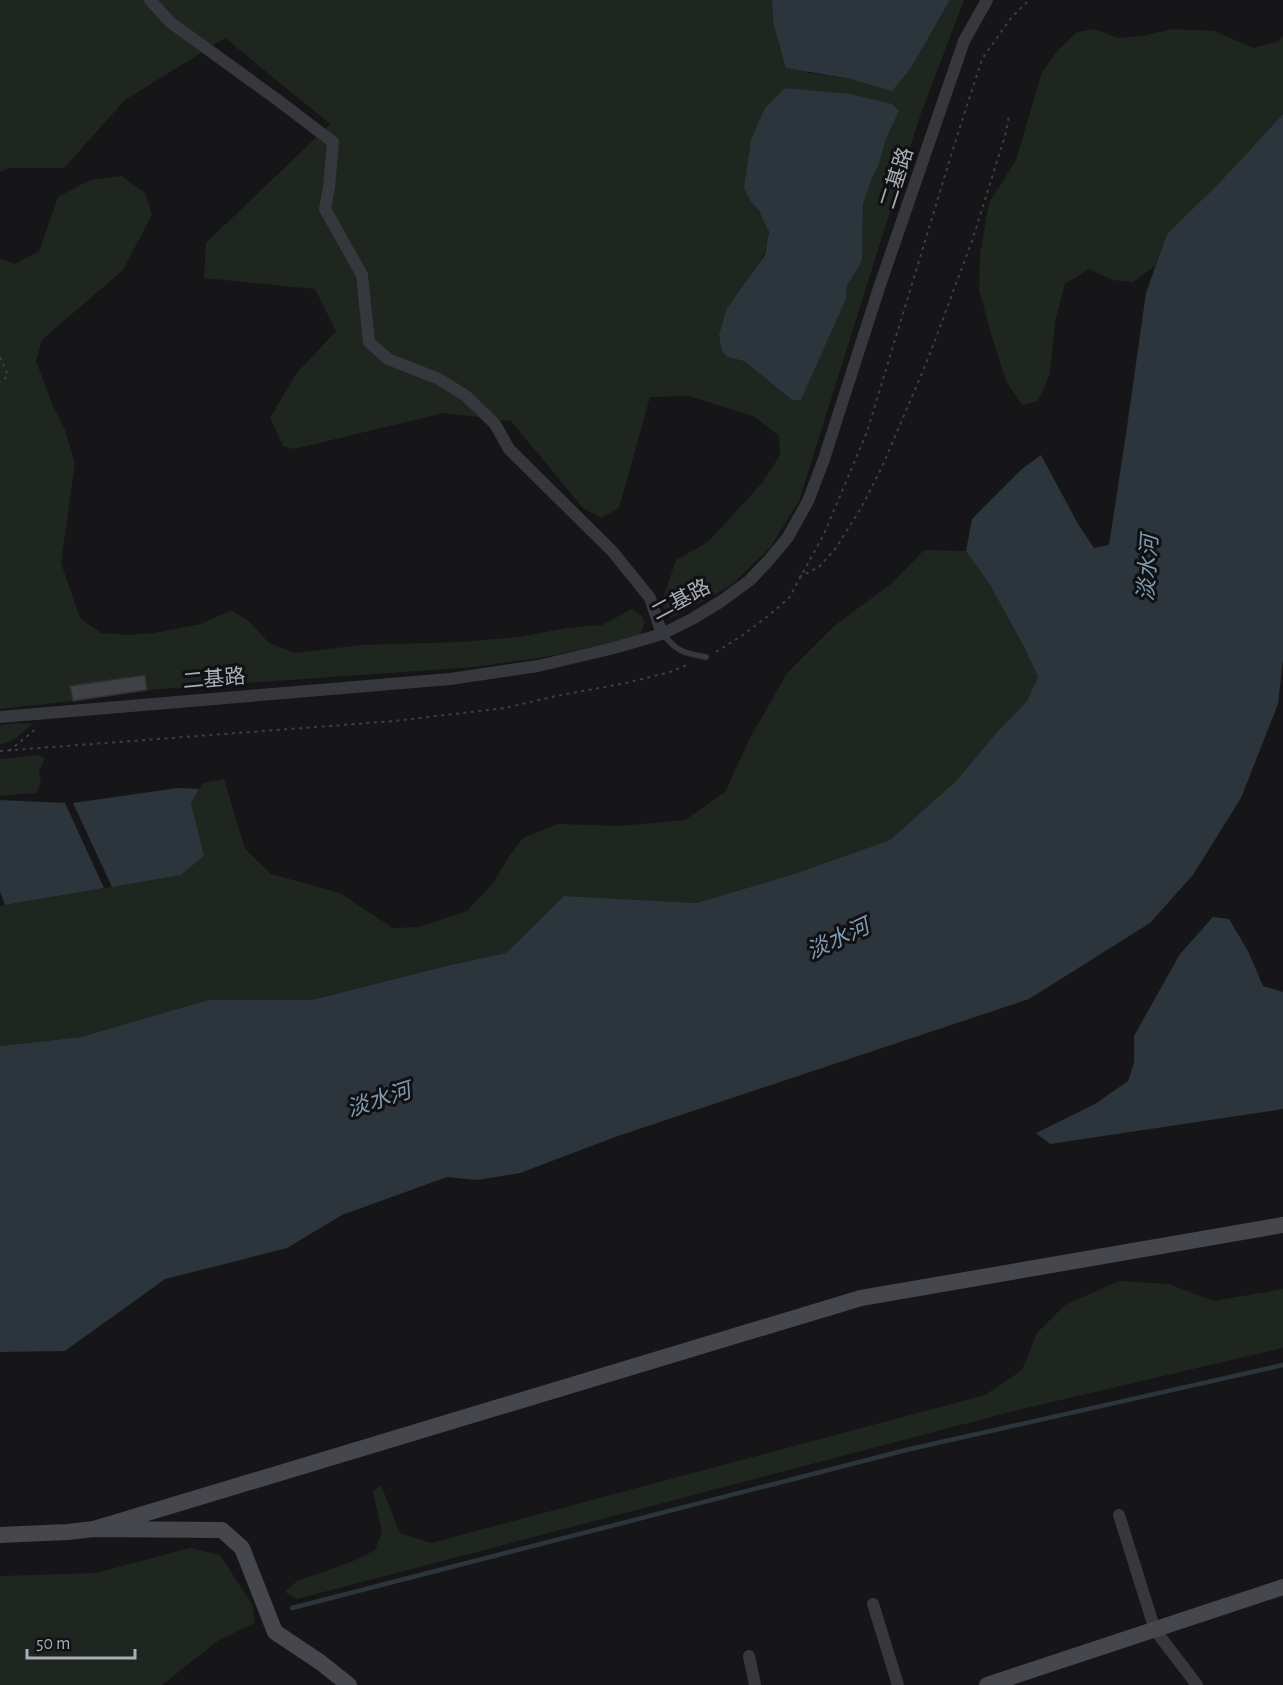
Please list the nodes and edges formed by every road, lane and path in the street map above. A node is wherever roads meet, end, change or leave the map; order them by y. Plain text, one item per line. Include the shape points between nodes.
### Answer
1 (150, 0) edge
2 (987, 0) edge
3 (1029, 0) edge
4 (1009, 116) dead end
5 (0, 357) edge
6 (0, 382) edge
7 (799, 577) junction
8 (663, 634) junction
9 (706, 657) junction
10 (55, 713) junction
11 (0, 717) edge
12 (0, 751) edge
13 (9, 752) junction
14 (1283, 1225) edge
15 (1119, 1515) dead end
16 (94, 1529) junction
17 (0, 1535) edge
18 (1283, 1587) edge
19 (873, 1604) dead end
20 (1155, 1630) junction
21 (749, 1656) dead end
22 (349, 1685) edge
23 (755, 1685) edge
24 (898, 1685) edge
25 (987, 1685) edge
26 (1197, 1685) edge

1 - 8 street via 170,22 333,142 325,209 362,275 369,342 388,359 439,379 466,396 495,424 509,449 613,552 650,598
2 - 8 street, 二基路 via 964,41 808,501 788,537 749,581 711,608
3 - 7 path via 982,59 867,432 824,534
4 - 7 path via 972,241 882,467 836,548 819,567
5 - 6 path via 8,376
7 - 9 path via 789,598 743,635
8 - 9 lane via 673,647
8 - 10 street, 二基路 via 538,666 450,679
9 - 13 path via 659,675 505,708 394,721
10 - 11 street, 二基路
10 - 13 path
12 - 13 path
14 - 16 street via 861,1298
15 - 20 street
16 - 17 street
16 - 22 street via 222,1530 242,1548 275,1632
18 - 20 street
19 - 24 street
20 - 25 street
20 - 26 street
21 - 23 street

